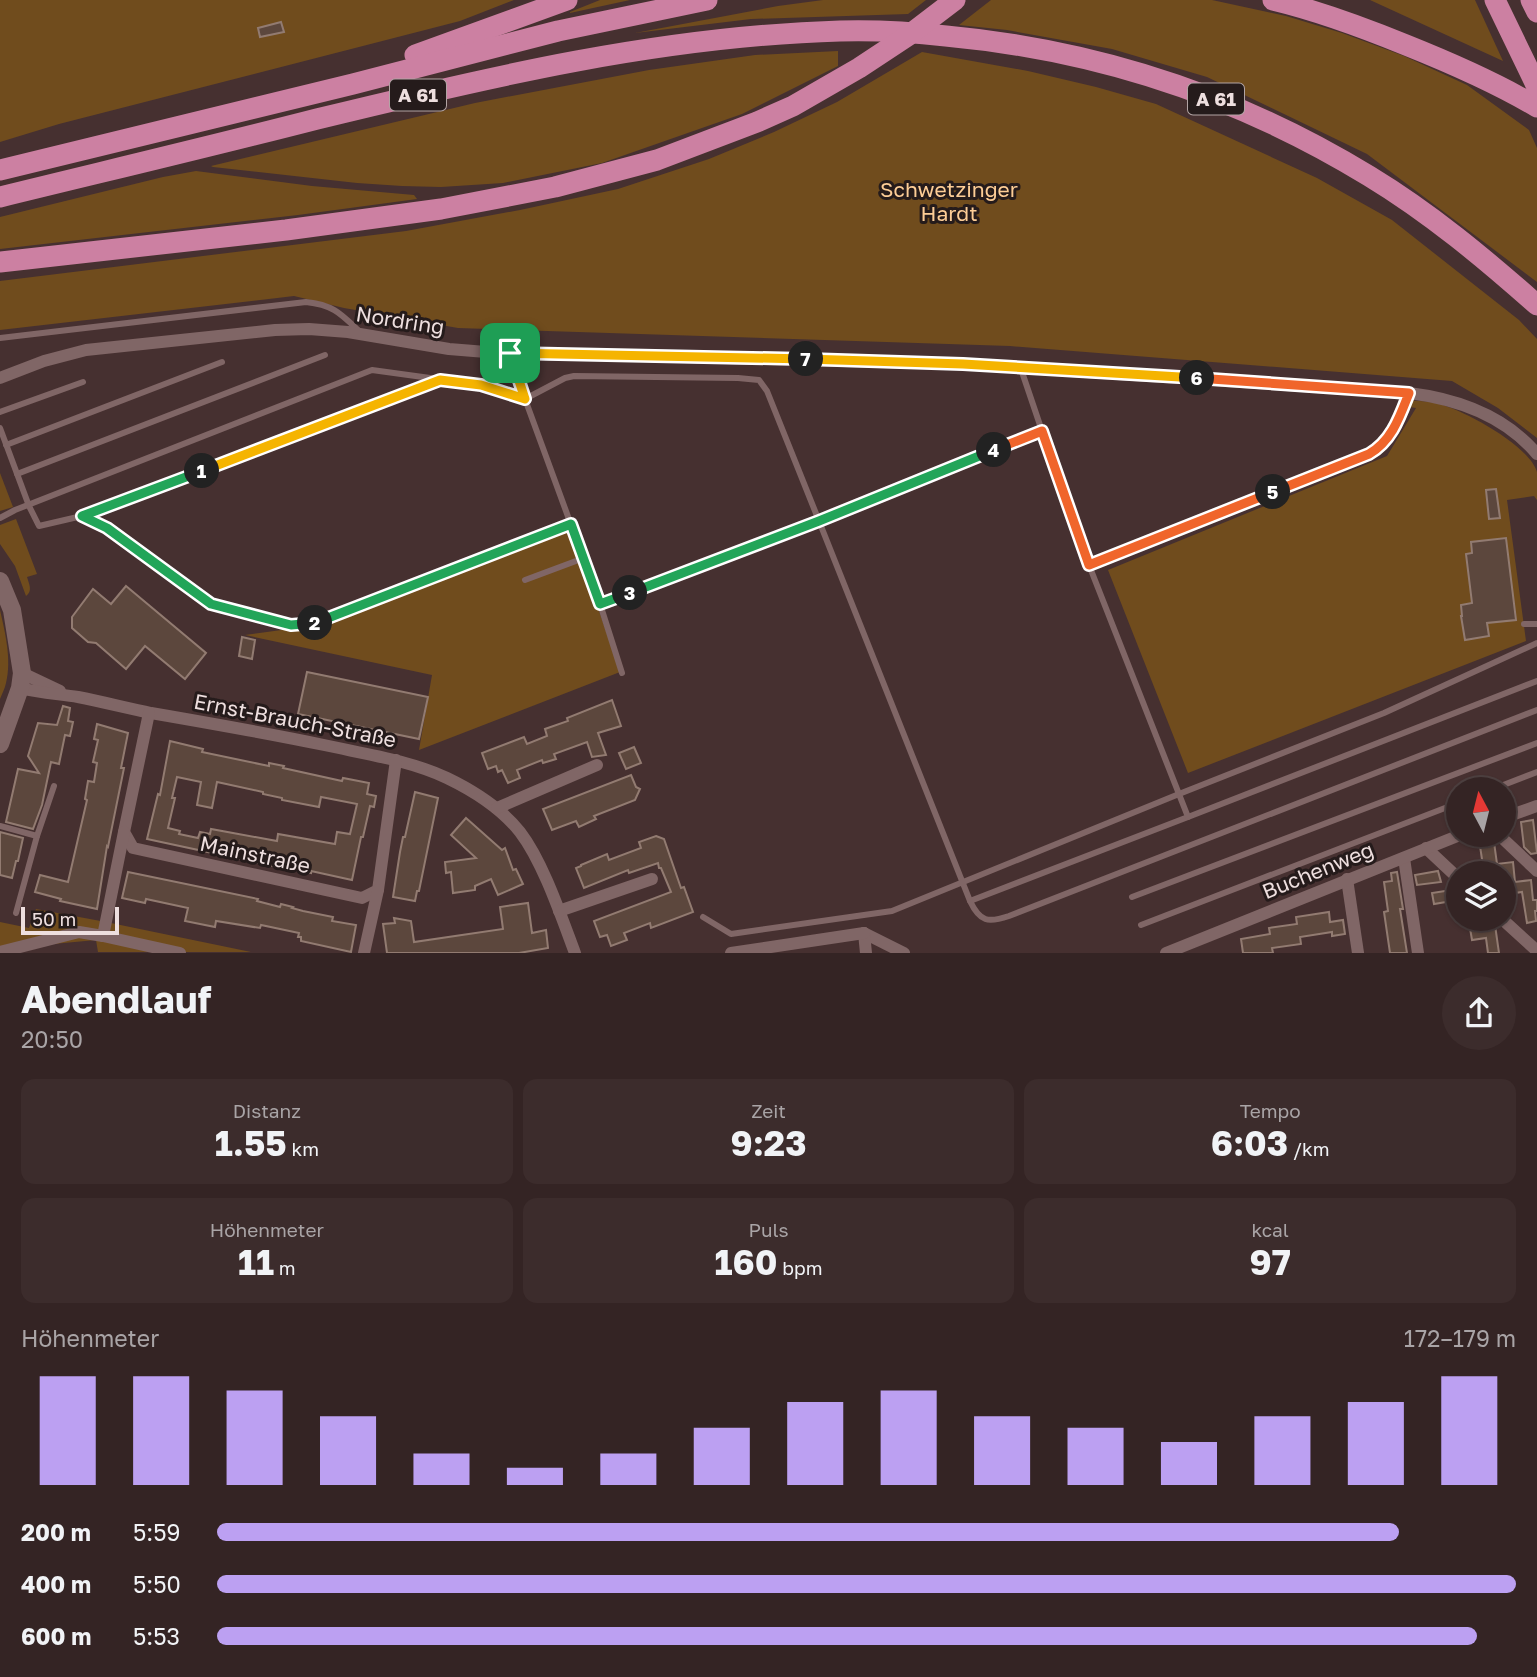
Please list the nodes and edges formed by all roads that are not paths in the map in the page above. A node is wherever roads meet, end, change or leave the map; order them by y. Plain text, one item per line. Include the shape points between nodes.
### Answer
1 (567, 0) edge
2 (707, 0) edge
3 (955, 0) edge
4 (1273, 0) edge
5 (1495, 0) edge
6 (1531, 0) edge
7 (1537, 12) edge
8 (353, 84) junction
9 (1537, 87) edge
10 (1537, 107) edge
11 (0, 170) edge
12 (0, 197) edge
13 (0, 262) edge
14 (1537, 305) edge
15 (362, 334) junction
16 (0, 338) edge
17 (510, 353) junction
18 (326, 355) dead end
19 (222, 362) dead end
20 (1021, 367) junction
21 (0, 378) edge
22 (440, 380) junction
23 (83, 382) dead end
24 (1409, 393) junction
25 (525, 399) junction
26 (0, 412) edge
27 (0, 428) edge
28 (1042, 431) junction
29 (6, 445) junction
30 (1537, 454) edge
31 (17, 474) junction
32 (29, 506) junction
33 (82, 516) junction
34 (0, 518) edge
35 (819, 521) junction
36 (571, 524) junction
37 (584, 558) junction
38 (1089, 565) junction
39 (525, 580) dead end
40 (0, 582) edge
41 (600, 604) junction
42 (1524, 624) dead end
43 (1537, 624) edge
44 (1537, 643) edge
45 (622, 673) dead end
46 (21, 681) junction
47 (1537, 681) edge
48 (1537, 710) edge
49 (149, 713) junction
50 (1, 741) edge
51 (1537, 743) edge
52 (396, 760) junction
53 (597, 765) dead end
54 (1537, 772) edge
55 (1516, 780) edge
56 (54, 786) dead end
57 (1179, 794) junction
58 (1537, 806) edge
59 (497, 808) junction
60 (1446, 808) edge
61 (1516, 813) edge
62 (1188, 817) junction
63 (0, 826) edge
64 (124, 832) junction
65 (37, 836) junction
66 (1446, 840) edge
67 (1512, 847) edge
68 (1426, 848) junction
69 (1404, 858) junction
70 (1446, 866) edge
71 (1537, 871) edge
72 (652, 879) dead end
73 (1347, 879) junction
74 (962, 882) junction
75 (378, 890) junction
76 (1132, 897) dead end
77 (970, 901) junction
78 (559, 911) junction
79 (16, 913) dead end
80 (703, 917) dead end
81 (1142, 925) dead end
82 (1515, 931) edge
83 (864, 933) junction
84 (103, 936) junction
85 (794, 948) edge
86 (1190, 948) edge
87 (1537, 951) edge
88 (0, 952) edge
89 (174, 952) edge
90 (364, 953) edge
91 (575, 953) edge
92 (731, 953) edge
93 (866, 953) edge
94 (904, 953) edge
95 (1166, 953) edge
96 (1358, 953) edge
97 (1418, 953) edge

1 - 8 highway, A 61 via 419,54
2 - 8 highway, A 61 via 558,31
3 - 13 highway via 859,68 793,106 657,160 555,187 441,209
4 - 10 highway via 1362,27 1494,83
5 - 9 highway
6 - 7 highway
8 - 11 highway, A 61
12 - 14 highway, A 61 via 583,59 780,34 931,34 1068,54 1175,84 1255,115 1309,141 1408,201 1477,252
15 - 16 lane via 340,312 306,302
15 - 17 street, Nordring via 449,349
15 - 21 street, Nordring via 275,330 86,350
17 - 20 street, Nordring
17 - 25 lane
18 - 31 lane
19 - 29 lane
20 - 24 street, Nordring
20 - 28 lane
22 - 25 lane via 481,385
22 - 32 lane via 372,370
22 - 33 lane
23 - 26 lane
24 - 30 street, Nordring via 1476,408 1506,426
24 - 38 lane via 1390,437 1379,449
25 - 35 lane via 574,376 759,380
25 - 36 lane
27 - 29 lane
28 - 35 lane
28 - 38 lane
29 - 31 lane
31 - 32 lane
32 - 33 lane via 39,526
32 - 34 lane
33 - 36 lane via 107,528 211,604 291,625 316,623
35 - 41 lane
35 - 74 lane
36 - 37 lane
37 - 39 lane
37 - 41 lane
38 - 57 lane
40 - 46 main road via 12,610
41 - 45 lane
42 - 43 lane
44 - 57 lane via 1384,713
46 - 49 street, Ernst-Brauch-Straße via 41,693
46 - 50 main road
47 - 62 lane
48 - 77 lane via 1009,916 981,918
49 - 52 street, Ernst-Brauch-Straße
49 - 64 street
51 - 76 lane
52 - 59 street, Ernst-Brauch-Straße via 445,777
52 - 75 street
53 - 59 street
54 - 55 lane
56 - 65 lane
57 - 62 lane
57 - 74 lane
58 - 61 street
59 - 78 street, Ernst-Brauch-Straße via 536,858
60 - 81 lane
62 - 77 lane
63 - 65 lane
64 - 75 street, Mainstraße via 133,848 362,898
64 - 84 street
65 - 79 lane
66 - 68 street, Buchenweg
67 - 71 street
68 - 69 street, Buchenweg
68 - 70 street
69 - 73 street, Buchenweg
69 - 97 street
72 - 78 street
73 - 86 street, Buchenweg
73 - 96 street
74 - 77 lane
74 - 80 lane via 892,911 731,934
75 - 90 street
78 - 91 street, Ernst-Brauch-Straße
82 - 87 street
83 - 85 street
83 - 93 street
83 - 94 street
84 - 88 street via 79,932
84 - 89 street
85 - 92 street
86 - 95 street, Buchenweg

